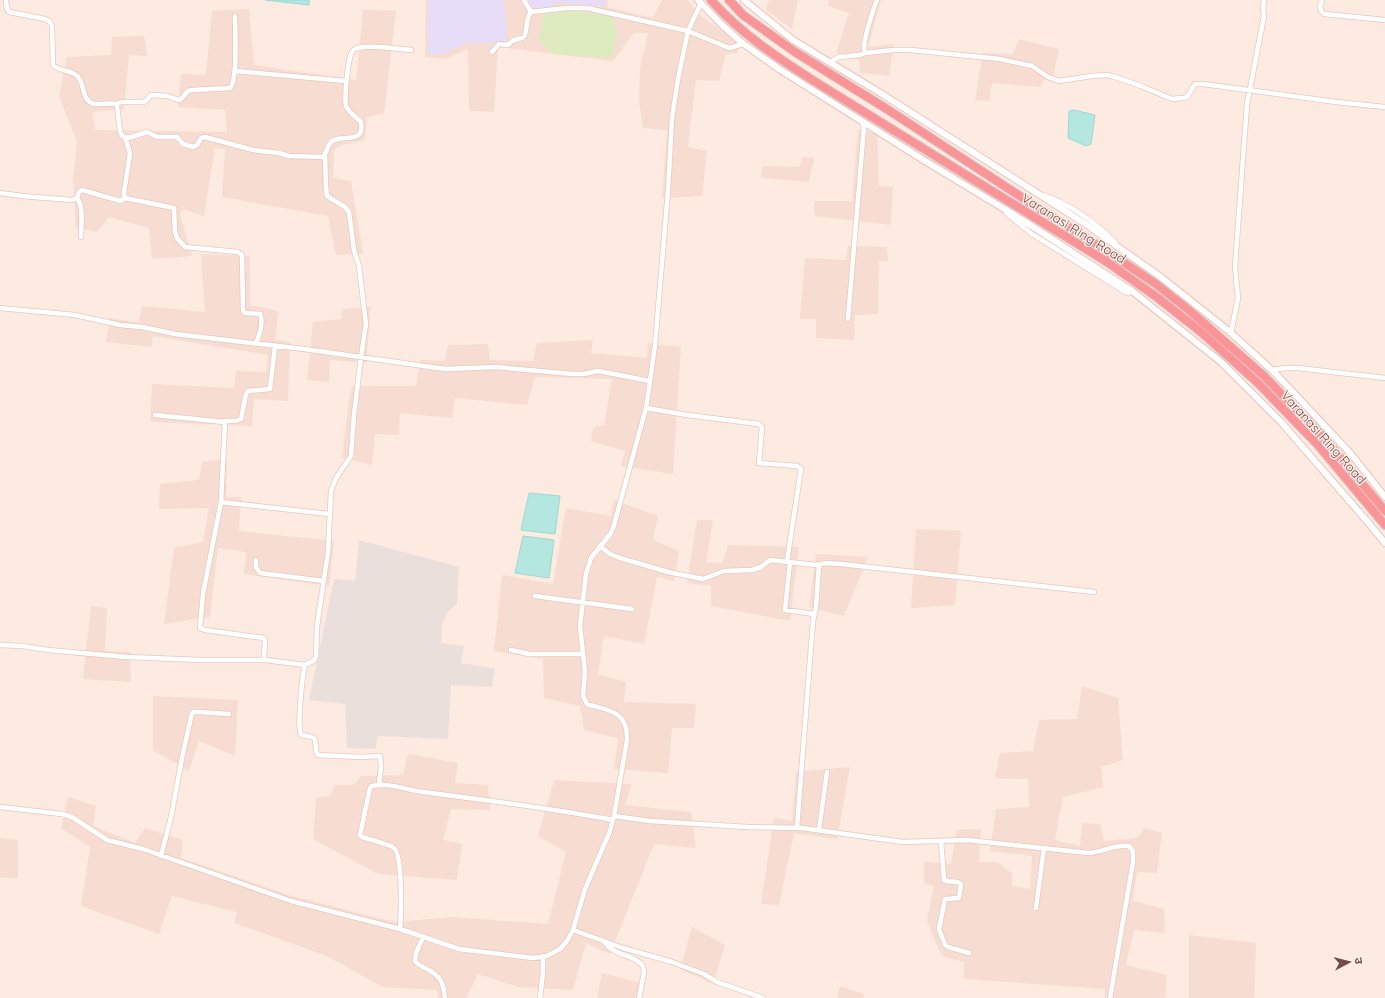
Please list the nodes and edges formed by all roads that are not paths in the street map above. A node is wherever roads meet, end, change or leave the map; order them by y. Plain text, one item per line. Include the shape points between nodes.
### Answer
1 (6, 0) edge
2 (524, 0) edge
3 (711, 0) edge
4 (729, 0) edge
5 (744, 0) edge
6 (877, 0) edge
7 (1264, 0) edge
8 (1322, 0) edge
9 (700, 2) edge
10 (531, 12) junction
11 (235, 16) dead end
12 (1385, 20) edge
13 (688, 31) junction
14 (744, 44) junction
15 (411, 50) dead end
16 (492, 52) dead end
17 (865, 53) junction
18 (830, 62) junction
19 (235, 71) junction
20 (346, 81) junction
21 (1249, 90) junction
22 (116, 104) junction
23 (1385, 107) edge
24 (861, 121) junction
25 (125, 137) junction
26 (325, 156) junction
27 (0, 192) edge
28 (77, 198) junction
29 (125, 198) junction
30 (80, 237) dead end
31 (0, 308) edge
32 (848, 319) dead end
33 (1232, 334) junction
34 (256, 344) junction
35 (275, 346) junction
36 (361, 357) junction
37 (1272, 370) junction
38 (1385, 378) edge
39 (650, 381) junction
40 (646, 408) junction
41 (155, 415) dead end
42 (224, 421) junction
43 (1385, 497) edge
44 (221, 502) junction
45 (1385, 511) edge
46 (329, 514) junction
47 (1385, 525) edge
48 (1385, 543) edge
49 (600, 546) junction
50 (256, 560) dead end
51 (789, 561) junction
52 (819, 565) junction
53 (324, 581) junction
54 (1094, 592) dead end
55 (535, 596) dead end
56 (582, 602) junction
57 (632, 610) dead end
58 (814, 614) junction
59 (0, 645) edge
60 (511, 650) dead end
61 (583, 654) junction
62 (265, 660) junction
63 (305, 665) junction
64 (229, 714) dead end
65 (827, 772) dead end
66 (379, 785) junction
67 (0, 807) edge
68 (613, 818) junction
69 (797, 828) junction
70 (818, 830) junction
71 (941, 841) junction
72 (1044, 848) junction
73 (160, 856) junction
74 (1036, 908) dead end
75 (400, 929) junction
76 (573, 930) junction
77 (423, 937) junction
78 (604, 941) junction
79 (969, 953) dead end
80 (646, 954) junction
81 (543, 956) junction
82 (641, 963) junction
83 (445, 998) edge
84 (540, 998) edge
85 (639, 998) edge
86 (763, 998) edge
87 (1110, 998) edge

1 - 22 street via 9,12 49,21 52,26 53,65 77,75 88,101 94,104
2 - 10 street
3 - 47 highway, Varanasi Ring Road via 723,14 775,56 814,82 1107,262 1158,298 1258,383 1318,445
4 - 45 highway via 743,15 795,52 1162,289 1264,376 1322,436
5 - 18 street via 793,40
6 - 17 street via 864,48
7 - 21 street via 1264,16
8 - 12 street via 1320,6 1324,14
9 - 13 street
9 - 14 street
10 - 13 street via 587,8
10 - 16 street via 524,38 512,41 508,45 499,44
11 - 19 street
13 - 14 street via 729,48
13 - 39 street via 672,118 668,191
14 - 24 street
15 - 20 street via 358,48 351,54
17 - 18 street via 839,57
17 - 21 street via 911,50 1000,59 1032,66 1059,81 1107,75 1175,100 1187,96 1193,86 1198,84
18 - 33 street via 1087,225 1162,278
19 - 20 street
19 - 22 street via 234,82 230,88 192,90 178,100 168,96 151,95 143,102
20 - 26 street via 345,104 361,122 360,132 354,138 332,141
21 - 23 street
21 - 33 street via 1235,267 1238,298
22 - 25 street via 120,131
24 - 32 street via 864,126
24 - 48 street via 1132,291 1221,362 1281,422
25 - 26 street via 147,132 157,137 179,137 180,142 189,146 195,146 205,137 289,156
25 - 29 street via 130,153
26 - 36 street via 326,192 330,198 347,209 359,266 366,324
27 - 28 street via 43,198
28 - 29 street via 82,190 120,201
28 - 30 street via 81,208
29 - 34 street via 174,208 175,231 177,238 185,247 240,253 244,312 260,314 262,317
31 - 34 street via 75,315 175,334
33 - 37 street
34 - 35 street
35 - 36 street
35 - 42 street via 270,389 248,391 240,419 236,422
36 - 39 street via 446,369 496,367 573,374 598,371
36 - 46 street via 351,456 333,485
37 - 38 street via 1290,368
37 - 43 street via 1351,454
39 - 40 street
40 - 49 street via 614,525
40 - 51 street via 759,424 762,427 759,463 800,467 802,472
41 - 42 street
42 - 44 street
44 - 46 street
44 - 62 street via 203,594 200,628 264,638
46 - 53 street
49 - 51 street via 620,558 704,579 724,571 752,570 770,560
49 - 56 street via 588,566
50 - 53 street via 256,567 260,573
51 - 52 street
51 - 58 street via 785,610
52 - 54 street via 841,564
52 - 58 street
53 - 63 street via 317,626 316,657 312,663
55 - 56 street
56 - 57 street
56 - 61 street via 580,633
58 - 69 street
59 - 62 street via 127,656
60 - 61 street via 529,654
61 - 68 street via 584,700 588,704 616,712 626,723 628,732
62 - 63 street
63 - 66 street via 300,733 315,739 318,755 379,756
64 - 73 street via 192,713 171,817
65 - 70 street
66 - 68 street
66 - 75 street via 370,788 360,835 392,847 397,852 401,889
67 - 73 street via 72,817 99,837
68 - 69 street
68 - 76 street via 585,889
69 - 70 street
70 - 71 street via 903,842
71 - 72 street via 967,840
71 - 79 street via 944,880 961,884 959,898 947,898 944,901 939,923 940,933 945,945
72 - 74 street
72 - 87 street via 1089,853 1123,845 1132,848 1133,862
73 - 75 street via 291,902
75 - 77 street
76 - 78 street
76 - 81 street via 568,942 560,949
77 - 81 street via 459,949 533,958
77 - 83 street via 415,961 436,974 443,983
78 - 80 street
78 - 82 street via 612,950
80 - 82 street
80 - 86 street
81 - 84 street via 544,973
82 - 85 street via 644,973

